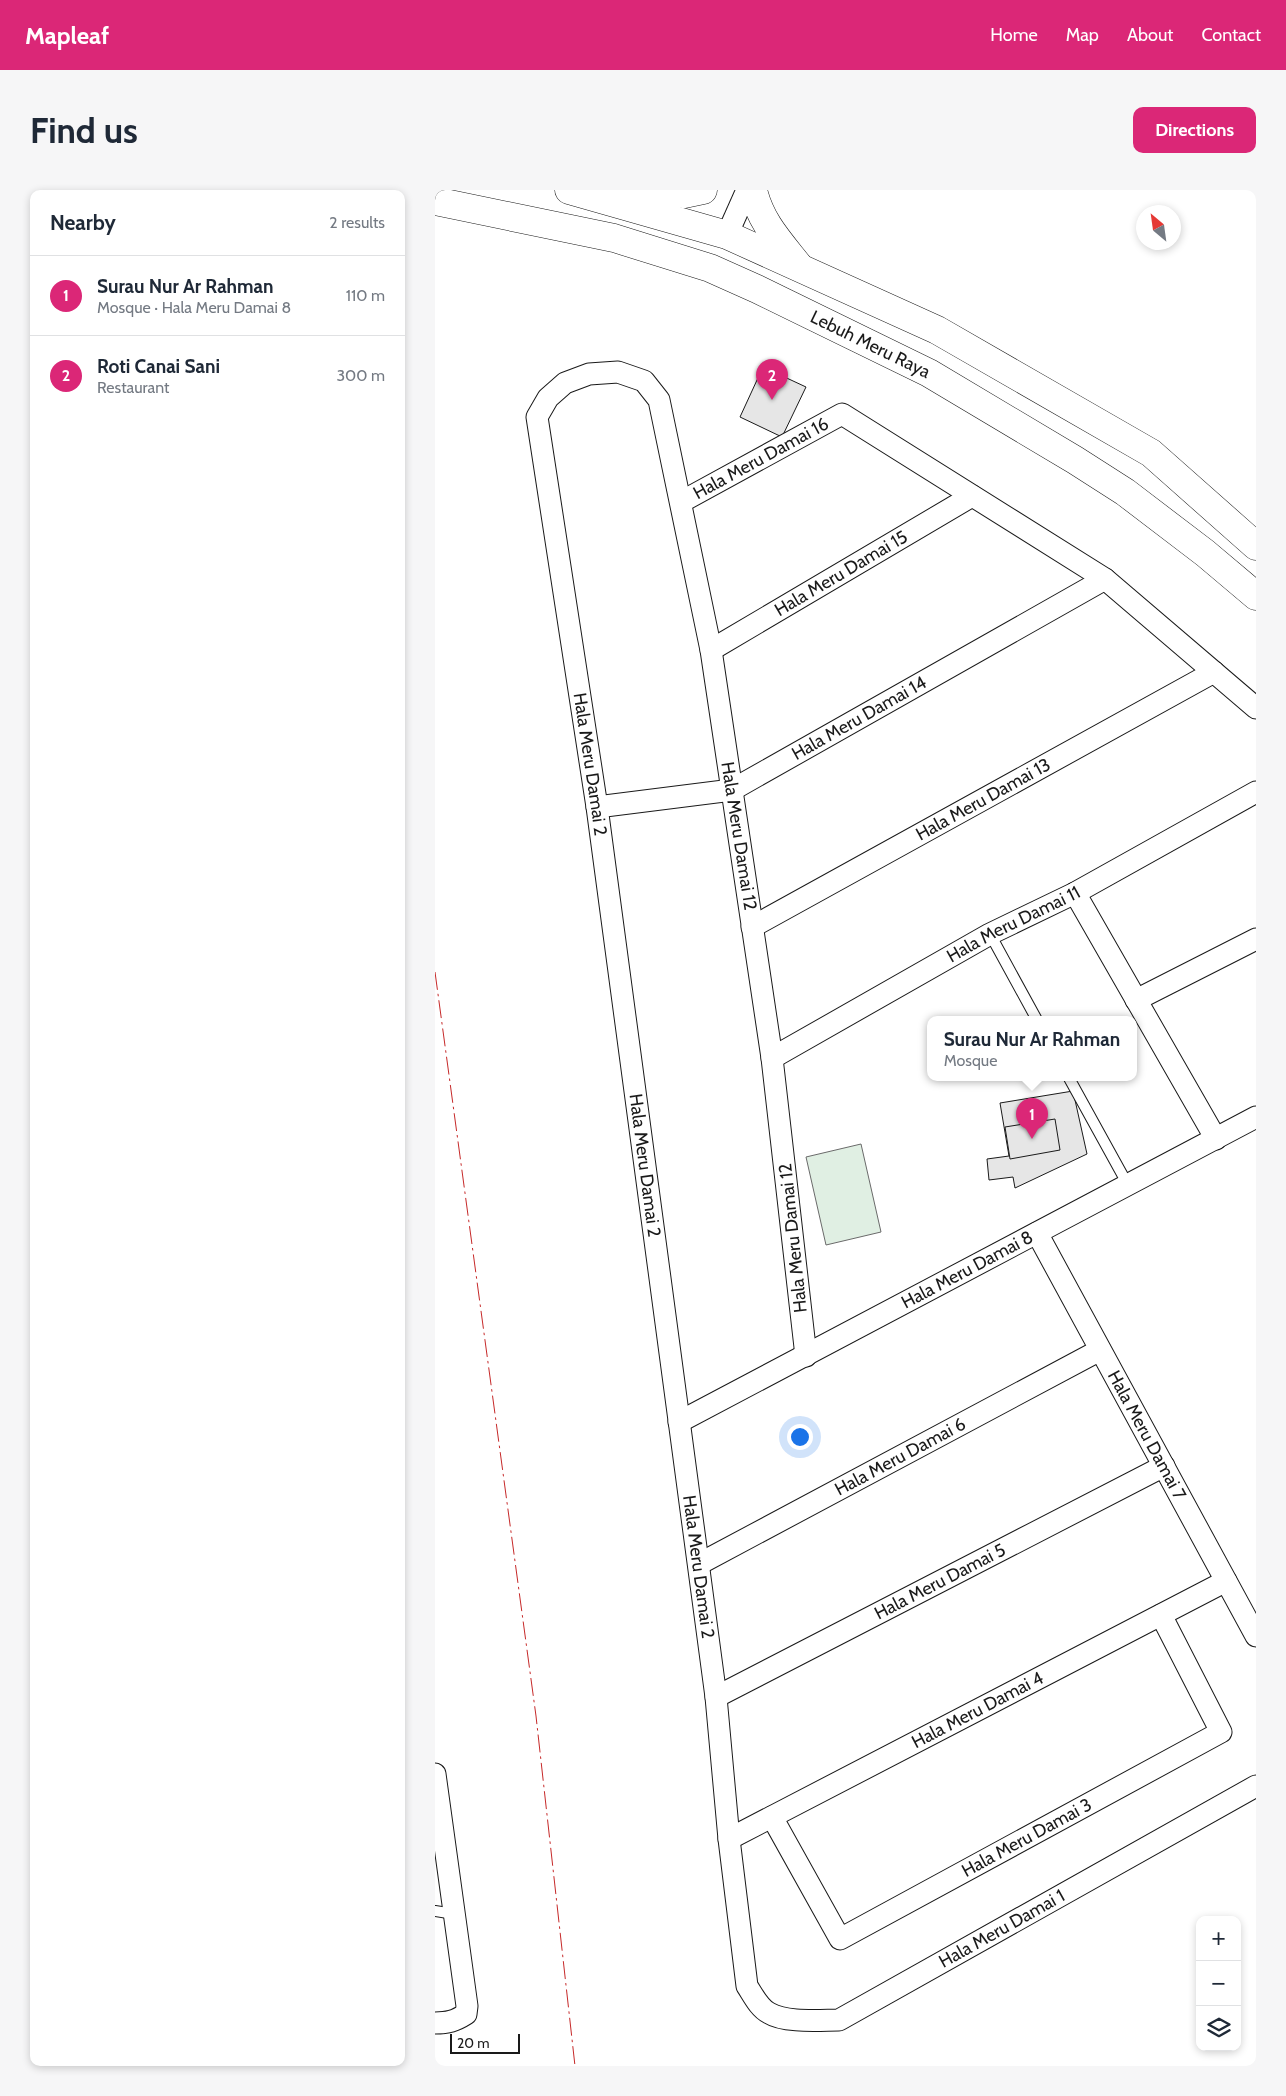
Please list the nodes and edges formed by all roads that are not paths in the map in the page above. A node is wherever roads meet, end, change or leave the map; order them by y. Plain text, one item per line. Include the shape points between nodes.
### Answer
1 (703, 190) edge
2 (732, 190) edge
3 (747, 190) edge
4 (753, 190) edge
5 (581, 193) edge
6 (435, 202) edge
7 (727, 235) junction
8 (614, 238) junction
9 (802, 270) junction
10 (757, 289) junction
11 (589, 374) joint
12 (972, 496) junction
13 (681, 502) junction
14 (1256, 546) edge
15 (1105, 579) junction
16 (1256, 596) edge
17 (711, 650) junction
18 (1214, 672) junction
19 (1256, 708) edge
20 (732, 790) junction
21 (1256, 792) edge
22 (597, 807) junction
23 (1075, 893) junction
24 (752, 927) junction
25 (990, 934) junction
26 (1256, 939) edge
27 (1136, 1000) junction
28 (1035, 1016) edge
29 (772, 1058) junction
30 (1071, 1081) edge
31 (1256, 1117) edge
32 (1216, 1139) junction
33 (1128, 1185) junction
34 (1037, 1233) junction
35 (1101, 1350) junction
36 (806, 1356) junction
37 (679, 1422) junction
38 (1163, 1466) junction
39 (699, 1564) junction
40 (1226, 1581) junction
41 (1161, 1615) junction
42 (1256, 1636) edge
43 (716, 1697) junction
44 (435, 1774) edge
45 (1256, 1786) edge
46 (437, 1802) edge
47 (772, 1817) junction
48 (729, 1839) junction
49 (444, 1912) edge
50 (747, 1986) joint
51 (442, 2023) edge

1 - 5 main road via 684,194
2 - 7 street via 726,206
3 - 7 street
4 - 9 main road via 770,231
5 - 7 main road, Lebuh Meru Raya
6 - 8 main road, Lebuh Meru Raya
7 - 8 main road via 714,247 704,249 650,233
7 - 9 main road, Lebuh Meru Raya
7 - 10 main road via 733,258
8 - 10 main road, Lebuh Meru Raya via 710,268
9 - 14 main road, Lebuh Meru Raya via 937,330 1151,453
10 - 16 main road, Lebuh Meru Raya via 929,373 1075,460 1133,498
11 - 13 street, Hala Meru Damai 12 via 618,372 643,381 659,400
11 - 22 street, Hala Meru Damai 2 via 565,383 548,398 537,418
12 - 13 street, Hala Meru Damai 16 via 842,414
12 - 15 street
12 - 17 street, Hala Meru Damai 15
13 - 17 street, Hala Meru Damai 12
15 - 18 street
15 - 20 street, Hala Meru Damai 14
17 - 20 street, Hala Meru Damai 12
18 - 19 street
18 - 24 street, Hala Meru Damai 13
20 - 22 street, Hala Meru Damai 14
20 - 24 street, Hala Meru Damai 12
21 - 23 street, Hala Meru Damai 11
22 - 37 street, Hala Meru Damai 2
23 - 25 street, Hala Meru Damai 11
23 - 27 street
24 - 29 street, Hala Meru Damai 12
25 - 28 lane
25 - 29 street, Hala Meru Damai 11
26 - 27 street
27 - 32 street
29 - 36 street, Hala Meru Damai 12
30 - 33 lane
31 - 32 street, Hala Meru Damai 8
32 - 33 street, Hala Meru Damai 8
33 - 34 street, Hala Meru Damai 8
34 - 35 street, Hala Meru Damai 7
34 - 36 street, Hala Meru Damai 8
35 - 38 street, Hala Meru Damai 7
35 - 39 street, Hala Meru Damai 6
36 - 37 street, Hala Meru Damai 8
37 - 39 street, Hala Meru Damai 2
38 - 40 street, Hala Meru Damai 7
38 - 43 street, Hala Meru Damai 5
39 - 43 street, Hala Meru Damai 2
40 - 41 street, Hala Meru Damai 4
40 - 42 street, Hala Meru Damai 7
41 - 47 street, Hala Meru Damai 4
41 - 47 street, Hala Meru Damai 3 via 1221,1732 840,1939
43 - 48 street, Hala Meru Damai 2
44 - 46 street
45 - 50 street, Hala Meru Damai 1 via 839,2020 786,2018 769,2014
46 - 49 street
47 - 48 street, Hala Meru Damai 4
48 - 50 street, Hala Meru Damai 2
49 - 51 street via 467,2006 466,2014

